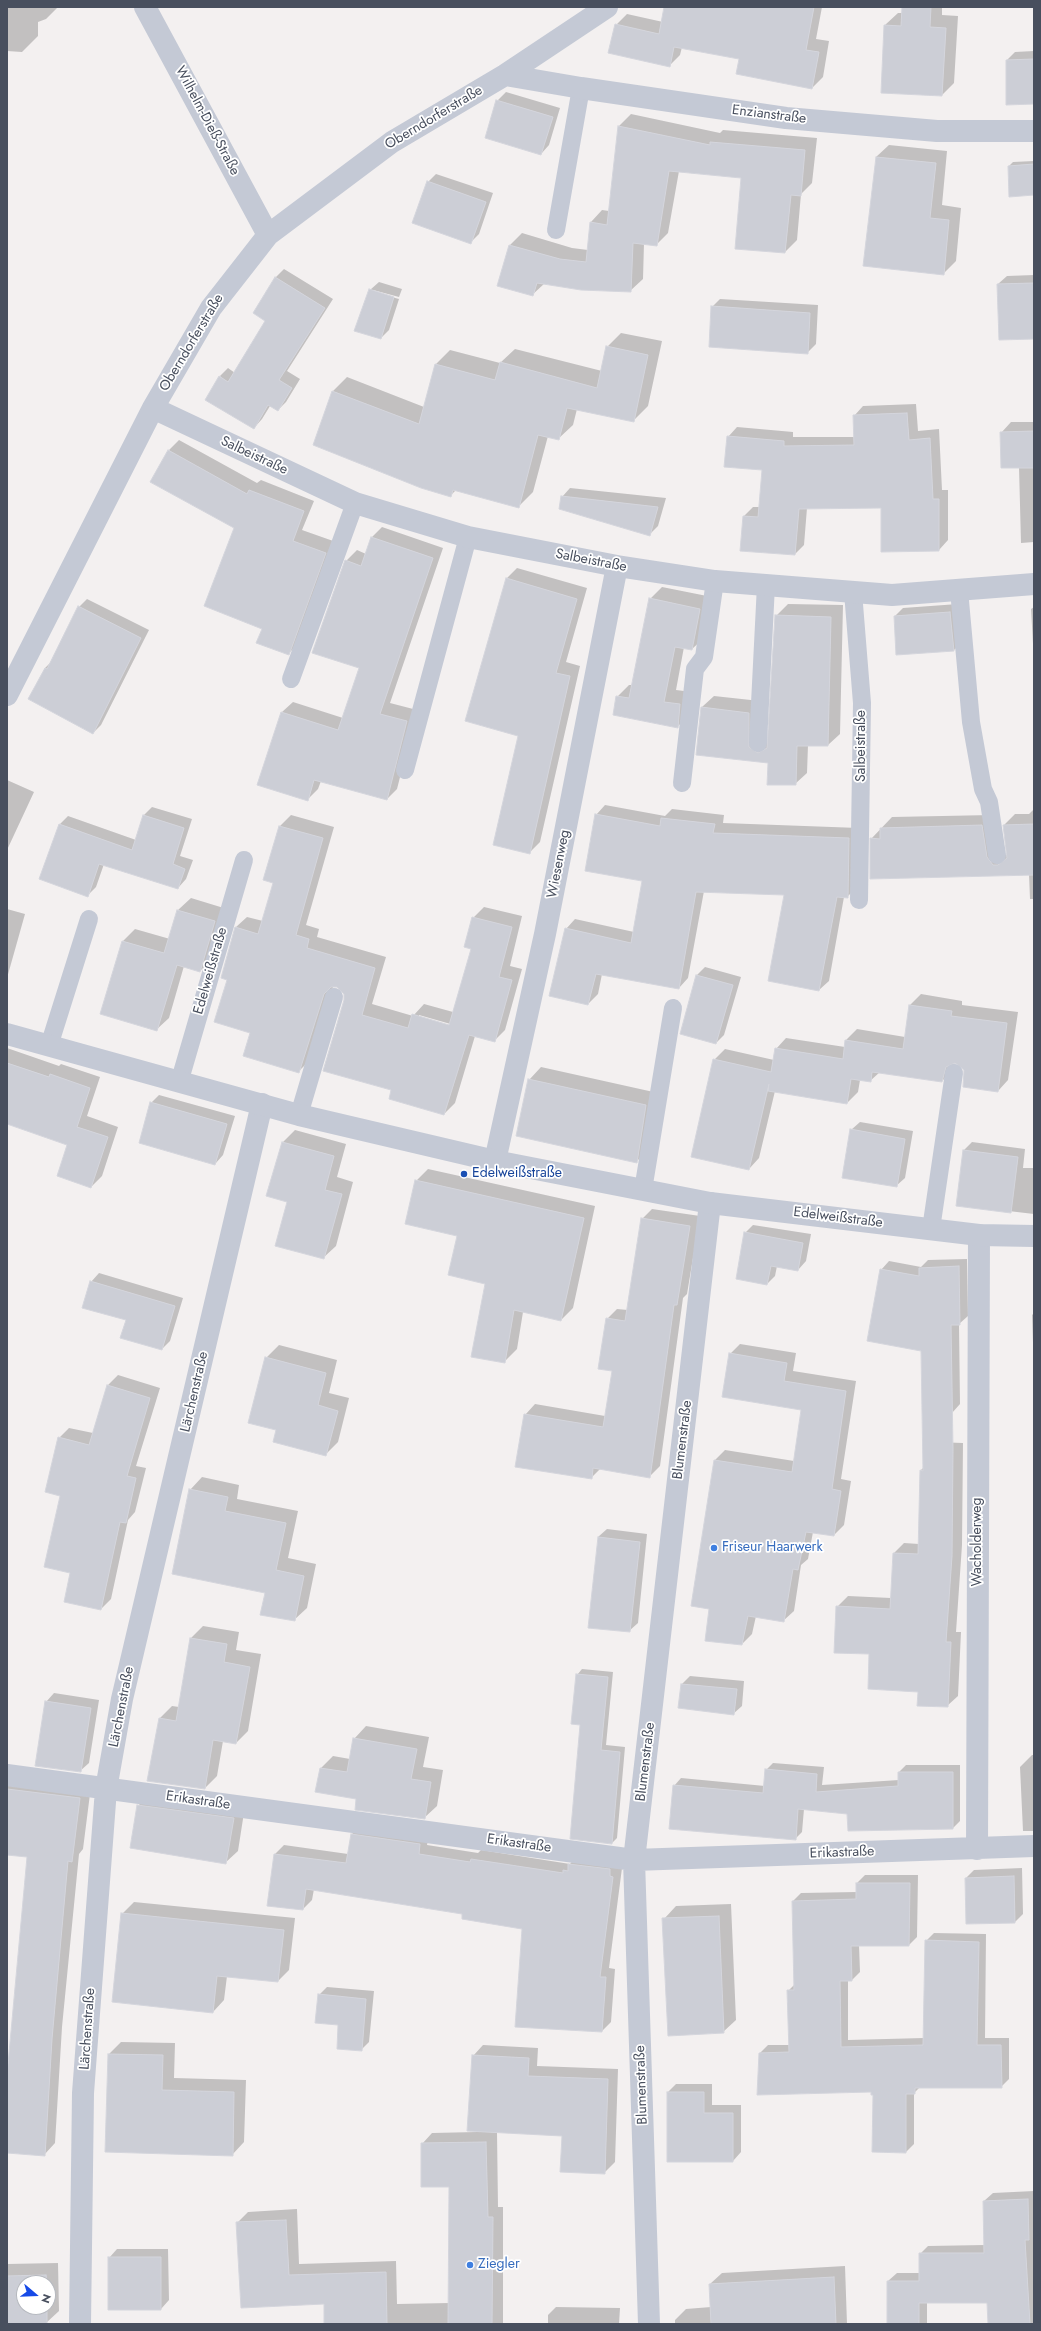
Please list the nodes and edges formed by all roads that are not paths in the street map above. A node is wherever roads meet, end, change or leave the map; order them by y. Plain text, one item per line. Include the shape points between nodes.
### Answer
1 (145, 7) edge
2 (608, 7) edge
3 (505, 74) junction
4 (581, 88) junction
5 (1034, 131) edge
6 (556, 230) dead end
7 (268, 235) junction
8 (153, 408) junction
9 (355, 504) junction
10 (468, 537) junction
11 (617, 566) junction
12 (715, 581) junction
13 (1034, 584) edge
14 (766, 585) junction
15 (958, 590) junction
16 (853, 592) junction
17 (291, 679) dead end
18 (7, 695) edge
19 (758, 743) dead end
20 (405, 770) dead end
21 (682, 783) dead end
22 (996, 854) dead end
23 (244, 860) dead end
24 (859, 900) dead end
25 (89, 919) dead end
26 (334, 996) dead end
27 (673, 1008) dead end
28 (7, 1034) edge
29 (49, 1046) junction
30 (954, 1073) dead end
31 (179, 1083) junction
32 (262, 1104) junction
33 (299, 1114) junction
34 (495, 1161) junction
35 (643, 1190) junction
36 (710, 1203) junction
37 (932, 1229) junction
38 (979, 1235) junction
39 (1034, 1236) edge
40 (7, 1775) edge
41 (106, 1789) junction
42 (1034, 1846) edge
43 (977, 1849) junction
44 (634, 1860) junction
45 (80, 2324) edge
46 (649, 2324) edge

1 - 7 street, Wilhelm-Dieß-Straße
2 - 3 street, Oberndorferstraße
3 - 4 street, Enzianstraße
3 - 7 street, Oberndorferstraße via 392,142
4 - 5 street, Enzianstraße via 786,118 937,131
4 - 6 lane
7 - 8 street, Oberndorferstraße via 211,308
8 - 9 street, Salbeistraße
8 - 18 street, Oberndorferstraße
9 - 10 street, Salbeistraße
9 - 17 lane
10 - 11 street, Salbeistraße
10 - 20 lane
11 - 12 street, Salbeistraße
11 - 34 street, Wiesenweg via 545,934
12 - 14 street, Salbeistraße
12 - 21 lane via 704,657 695,669
13 - 15 street, Salbeistraße
14 - 16 street, Salbeistraße
14 - 19 lane
15 - 16 street, Salbeistraße via 892,595
15 - 22 lane via 971,722 983,789 990,802
16 - 24 lane, Salbeistraße via 862,703
23 - 31 lane, Edelweißstraße
25 - 29 lane
26 - 33 lane
27 - 35 lane
28 - 29 street, Edelweißstraße
29 - 31 street, Edelweißstraße
30 - 37 lane
31 - 32 street, Edelweißstraße
32 - 33 street, Edelweißstraße
32 - 41 street, Lärchenstraße via 122,1699
33 - 34 street, Edelweißstraße
34 - 35 street, Edelweißstraße
35 - 36 street, Edelweißstraße
36 - 37 street, Edelweißstraße
36 - 44 street, Blumenstraße
37 - 38 street, Edelweißstraße
38 - 39 street, Edelweißstraße
38 - 43 street, Wacholderweg
40 - 41 street, Erikastraße
41 - 44 street, Erikastraße
41 - 45 street, Lärchenstraße via 83,2093
42 - 43 street, Erikastraße
43 - 44 street, Erikastraße
44 - 46 street, Blumenstraße

